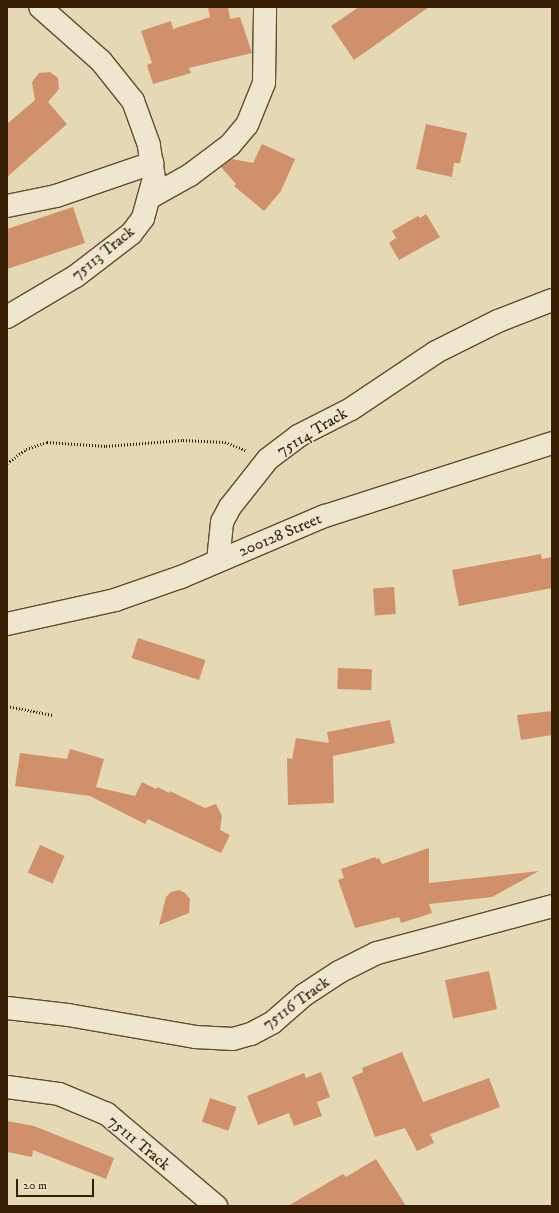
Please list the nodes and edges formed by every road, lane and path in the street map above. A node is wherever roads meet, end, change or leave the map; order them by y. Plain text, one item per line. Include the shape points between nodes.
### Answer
1 (40, 7) edge
2 (265, 7) edge
3 (152, 163) junction
4 (149, 198) junction
5 (7, 206) edge
6 (552, 300) edge
7 (7, 317) edge
8 (552, 443) edge
9 (268, 459) junction
10 (7, 464) edge
11 (218, 561) junction
12 (7, 624) edge
13 (7, 706) edge
14 (53, 715) dead end
15 (552, 906) edge
16 (7, 1008) edge
17 (7, 1087) edge
18 (216, 1206) edge

1 - 3 street, 75113 Track via 101,60 133,101 149,145
2 - 4 street via 264,83 248,125 230,145 190,175
3 - 4 street, 75113 Track via 154,178
3 - 5 street via 56,196
4 - 7 street, 75113 Track via 143,218 131,234 76,276
6 - 9 street, 75114 Track via 498,321 436,352 351,409 298,436
8 - 11 street, 200128 Street via 325,516
9 - 10 path, 75114 Track via 225,442 183,440 106,446 47,442 26,449
9 - 11 street via 230,507 222,522
11 - 12 street, 200128 Street via 115,600
13 - 14 path
15 - 16 street, 75116 Track via 377,954 339,972 304,995 272,1023 251,1034 233,1038 195,1037 68,1015
17 - 18 street, 75111 Track via 59,1094 107,1114

